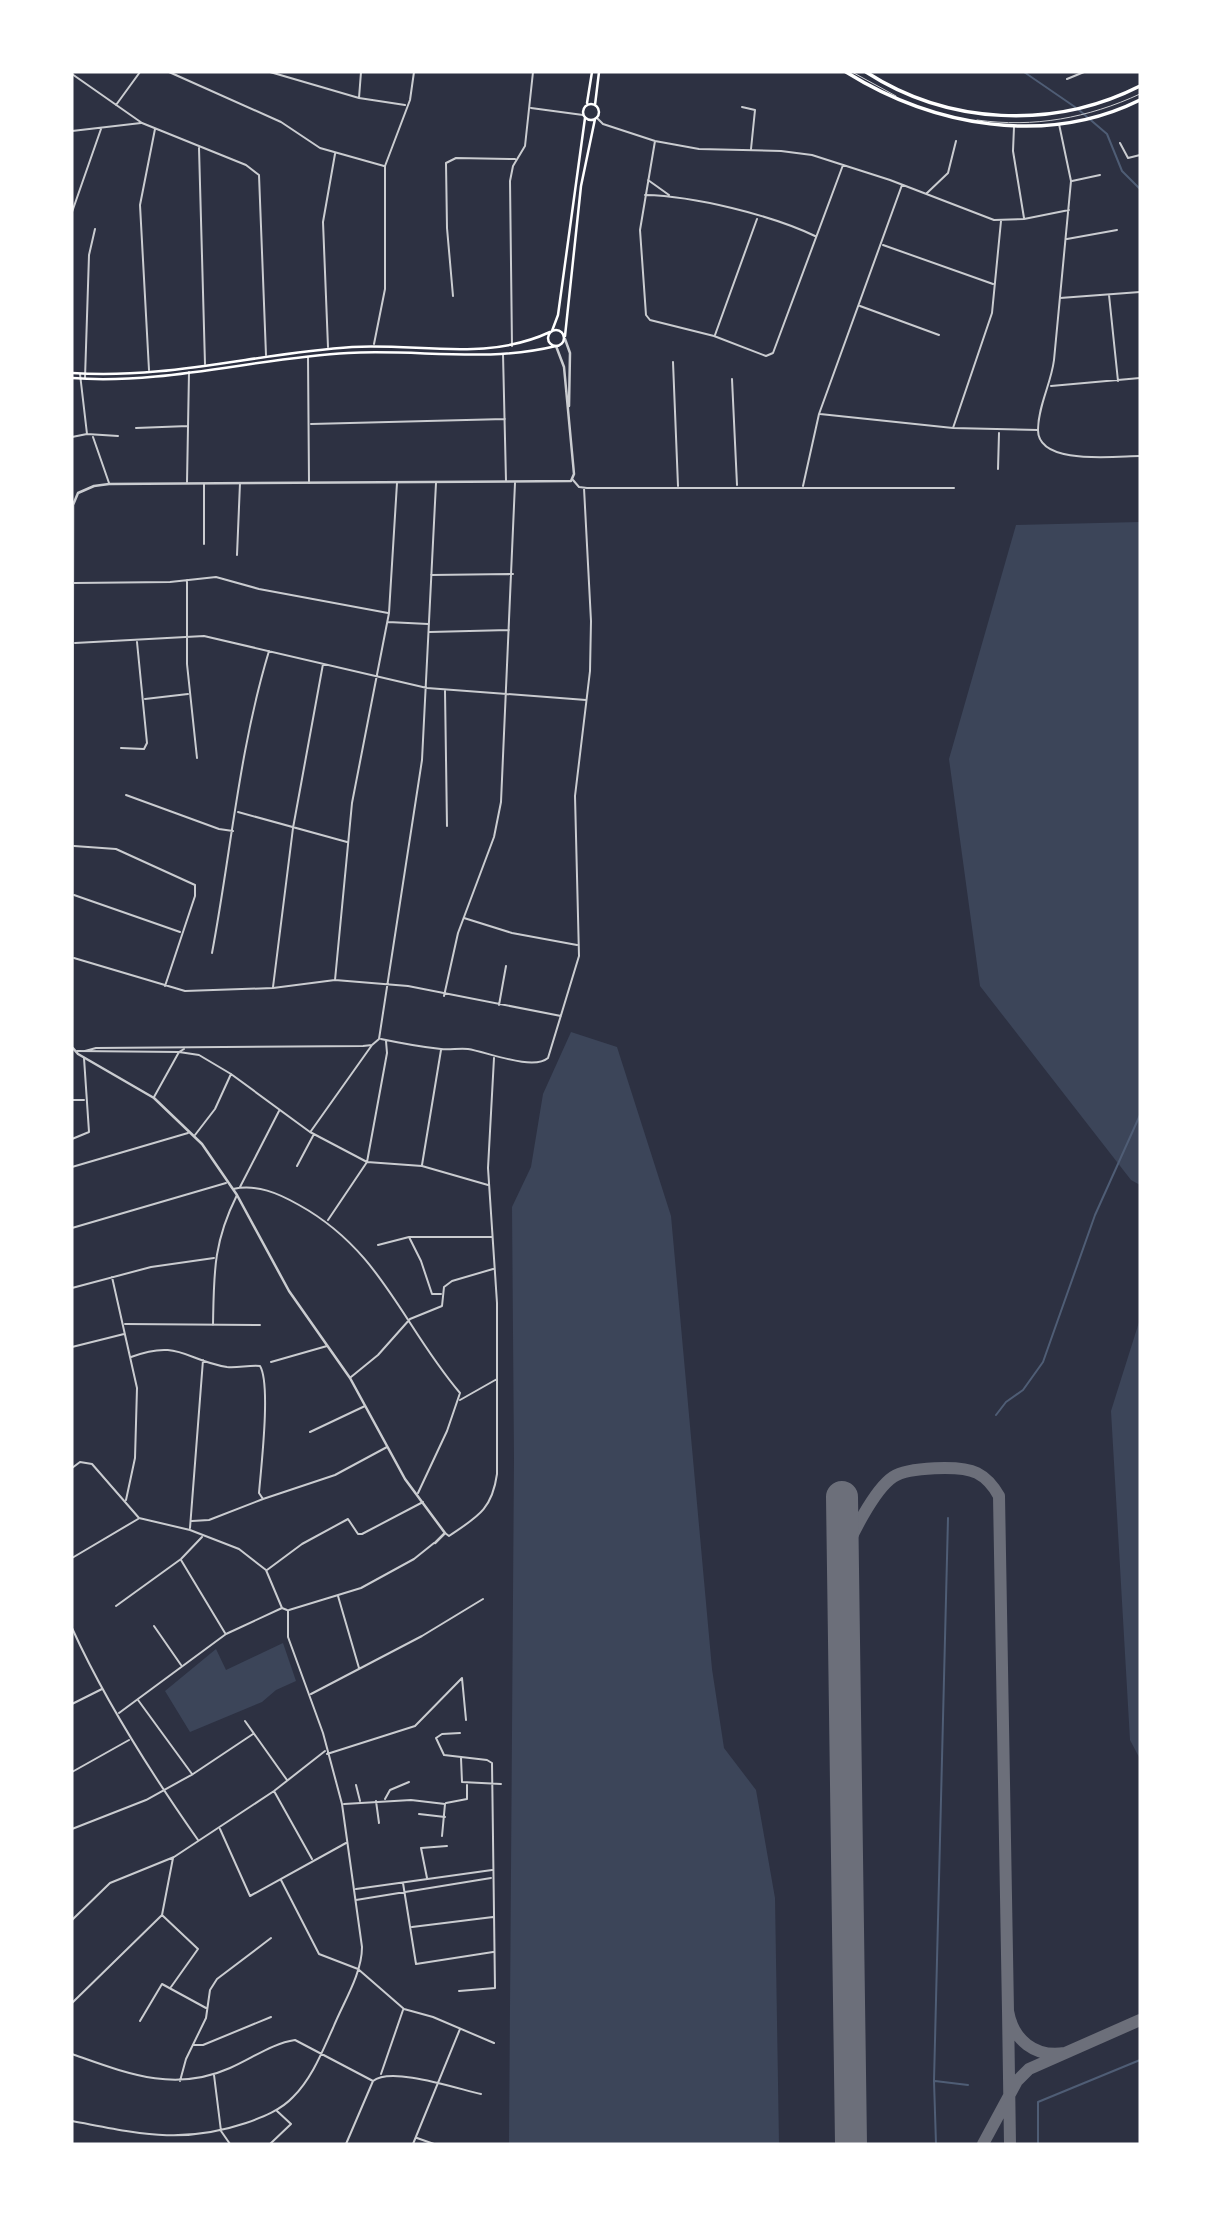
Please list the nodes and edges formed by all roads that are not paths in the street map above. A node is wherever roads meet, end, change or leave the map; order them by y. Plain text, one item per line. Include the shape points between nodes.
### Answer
1 (140, 72) edge
2 (169, 72) edge
3 (270, 72) edge
4 (360, 72) edge
5 (414, 72) edge
6 (533, 72) edge
7 (592, 72) edge
8 (599, 72) edge
9 (846, 72) edge
10 (852, 72) edge
11 (866, 72) edge
12 (1084, 72) edge
13 (72, 74) edge
14 (1067, 79) dead end
15 (1140, 86) edge
16 (1140, 94) edge
17 (359, 98) junction
18 (1140, 100) edge
19 (587, 104) junction
20 (407, 105) junction
21 (596, 105) junction
22 (115, 106) junction
23 (742, 107) dead end
24 (530, 108) junction
25 (1092, 115) junction
26 (584, 116) junction
27 (596, 118) junction
28 (1079, 118) junction
29 (142, 123) junction
30 (1058, 123) junction
31 (1014, 126) junction
32 (155, 128) junction
33 (101, 129) junction
34 (72, 131) edge
35 (655, 141) junction
36 (956, 141) dead end
37 (1120, 144) dead end
38 (199, 147) junction
39 (751, 150) junction
40 (335, 153) junction
41 (1140, 155) edge
42 (516, 160) junction
43 (385, 166) junction
44 (843, 166) junction
45 (1100, 176) dead end
46 (647, 180) junction
47 (1071, 181) junction
48 (902, 184) junction
49 (926, 194) junction
50 (644, 195) junction
51 (670, 195) junction
52 (1069, 210) junction
53 (72, 212) edge
54 (757, 217) junction
55 (1024, 219) junction
56 (1001, 220) junction
57 (95, 229) dead end
58 (1117, 230) dead end
59 (816, 236) junction
60 (1066, 239) junction
61 (881, 244) junction
62 (994, 285) junction
63 (1140, 292) edge
64 (1109, 295) junction
65 (453, 296) dead end
66 (1059, 298) junction
67 (859, 305) junction
68 (551, 331) junction
69 (939, 335) dead end
70 (714, 336) junction
71 (565, 337) junction
72 (373, 346) junction
73 (380, 346) junction
74 (512, 346) junction
75 (556, 346) junction
76 (328, 350) junction
77 (380, 353) junction
78 (503, 354) junction
79 (266, 355) junction
80 (308, 357) junction
81 (673, 362) dead end
82 (213, 363) junction
83 (205, 364) junction
84 (212, 369) junction
85 (149, 370) junction
86 (189, 372) junction
87 (80, 373) junction
88 (72, 375) edge
89 (85, 376) junction
90 (1140, 378) edge
91 (80, 379) junction
92 (732, 379) dead end
93 (1119, 382) junction
94 (1050, 386) junction
95 (568, 410) junction
96 (819, 414) junction
97 (505, 419) junction
98 (311, 424) junction
99 (188, 426) junction
100 (136, 428) dead end
101 (953, 428) junction
102 (1038, 430) junction
103 (999, 432) junction
104 (87, 434) junction
105 (118, 436) dead end
106 (72, 437) edge
107 (93, 437) junction
108 (1140, 456) edge
109 (998, 469) dead end
110 (573, 479) junction
111 (436, 482) junction
112 (506, 482) junction
113 (515, 482) junction
114 (187, 483) junction
115 (204, 483) junction
116 (240, 483) junction
117 (397, 483) junction
118 (109, 484) junction
119 (309, 484) junction
120 (737, 486) junction
121 (803, 486) junction
122 (584, 488) junction
123 (678, 488) junction
124 (954, 488) dead end
125 (74, 497) edge
126 (204, 544) dead end
127 (237, 555) dead end
128 (73, 563) edge
129 (513, 574) junction
130 (430, 575) junction
131 (187, 579) junction
132 (74, 583) junction
133 (389, 613) junction
134 (388, 622) junction
135 (429, 624) junction
136 (510, 630) junction
137 (429, 632) junction
138 (187, 637) junction
139 (137, 641) junction
140 (74, 643) junction
141 (269, 650) junction
142 (324, 662) junction
143 (378, 674) junction
144 (427, 688) junction
145 (445, 690) junction
146 (507, 692) junction
147 (190, 694) junction
148 (144, 699) junction
149 (586, 700) junction
150 (121, 748) dead end
151 (197, 758) dead end
152 (73, 771) edge
153 (125, 794) dead end
154 (237, 812) junction
155 (447, 826) dead end
156 (293, 828) junction
157 (234, 831) junction
158 (347, 842) junction
159 (74, 846) junction
160 (73, 898) edge
161 (463, 918) junction
162 (181, 933) junction
163 (579, 945) junction
164 (212, 953) dead end
165 (74, 958) junction
166 (73, 963) edge
167 (506, 966) dead end
168 (335, 980) junction
169 (165, 986) junction
170 (386, 986) junction
171 (273, 988) junction
172 (444, 996) junction
173 (499, 1006) junction
174 (72, 1009) edge
175 (561, 1017) junction
176 (379, 1039) junction
177 (72, 1040) edge
178 (386, 1040) junction
179 (372, 1045) junction
180 (186, 1048) junction
181 (442, 1049) junction
182 (125, 1050) junction
183 (74, 1051) junction
184 (85, 1051) junction
185 (179, 1052) junction
186 (494, 1057) junction
187 (85, 1058) junction
188 (231, 1074) junction
189 (154, 1098) junction
190 (72, 1100) edge
191 (85, 1100) junction
192 (279, 1110) junction
193 (190, 1131) junction
194 (310, 1132) junction
195 (314, 1134) junction
196 (194, 1135) junction
197 (72, 1139) edge
198 (366, 1162) junction
199 (297, 1166) dead end
200 (422, 1166) junction
201 (72, 1167) edge
202 (226, 1183) junction
203 (489, 1186) junction
204 (239, 1188) junction
205 (232, 1189) junction
206 (237, 1195) junction
207 (328, 1220) junction
208 (72, 1228) edge
209 (409, 1237) junction
210 (493, 1237) junction
211 (378, 1244) dead end
212 (214, 1258) junction
213 (493, 1269) junction
214 (112, 1277) junction
215 (72, 1287) edge
216 (442, 1294) junction
217 (410, 1319) junction
218 (123, 1324) junction
219 (260, 1325) dead end
220 (213, 1326) junction
221 (125, 1334) junction
222 (327, 1346) junction
223 (72, 1347) edge
224 (131, 1357) junction
225 (203, 1358) junction
226 (271, 1362) dead end
227 (350, 1377) junction
228 (497, 1379) junction
229 (459, 1401) junction
230 (365, 1406) junction
231 (310, 1432) dead end
232 (387, 1446) junction
233 (72, 1468) edge
234 (418, 1493) junction
235 (263, 1499) junction
236 (126, 1501) junction
237 (423, 1502) junction
238 (139, 1518) junction
239 (191, 1521) junction
240 (190, 1530) junction
241 (445, 1533) junction
242 (204, 1535) junction
243 (435, 1542) joint
244 (72, 1558) edge
245 (181, 1559) junction
246 (266, 1570) junction
247 (338, 1595) junction
248 (483, 1599) dead end
249 (116, 1606) dead end
250 (282, 1608) junction
251 (288, 1611) junction
252 (154, 1626) dead end
253 (72, 1628) edge
254 (226, 1634) junction
255 (76, 1637) junction
256 (72, 1639) edge
257 (181, 1665) junction
258 (360, 1669) junction
259 (104, 1688) junction
260 (310, 1694) junction
261 (138, 1700) junction
262 (72, 1704) edge
263 (118, 1714) junction
264 (467, 1720) dead end
265 (245, 1721) dead end
266 (253, 1734) junction
267 (460, 1734) dead end
268 (130, 1739) junction
269 (327, 1752) junction
270 (461, 1757) junction
271 (72, 1772) edge
272 (193, 1774) junction
273 (288, 1781) junction
274 (409, 1782) dead end
275 (467, 1783) junction
276 (492, 1784) junction
277 (500, 1784) dead end
278 (356, 1785) dead end
279 (162, 1791) junction
280 (274, 1791) junction
281 (385, 1800) junction
282 (376, 1801) junction
283 (360, 1802) junction
284 (342, 1804) junction
285 (444, 1804) junction
286 (419, 1814) dead end
287 (445, 1817) junction
288 (379, 1823) dead end
289 (220, 1828) junction
290 (72, 1829) edge
291 (442, 1836) dead end
292 (199, 1841) junction
293 (347, 1842) junction
294 (447, 1846) dead end
295 (174, 1857) junction
296 (313, 1860) junction
297 (492, 1870) junction
298 (446, 1877) junction
299 (492, 1878) junction
300 (427, 1879) junction
301 (281, 1880) junction
302 (403, 1883) junction
303 (447, 1885) junction
304 (355, 1889) junction
305 (406, 1892) junction
306 (356, 1900) junction
307 (162, 1915) junction
308 (493, 1916) junction
309 (72, 1920) edge
310 (411, 1927) junction
311 (271, 1938) dead end
312 (494, 1952) junction
313 (358, 1969) junction
314 (171, 1987) junction
315 (459, 1991) dead end
316 (72, 2003) edge
317 (207, 2009) junction
318 (404, 2009) junction
319 (271, 2017) dead end
320 (139, 2021) dead end
321 (460, 2029) junction
322 (494, 2043) dead end
323 (193, 2045) junction
324 (322, 2053) junction
325 (72, 2054) edge
326 (214, 2074) junction
327 (380, 2076) junction
328 (373, 2081) junction
329 (179, 2082) junction
330 (439, 2084) junction
331 (481, 2094) dead end
332 (276, 2110) junction
333 (72, 2121) edge
334 (221, 2131) junction
335 (416, 2138) junction
336 (230, 2144) edge
337 (270, 2144) edge
338 (346, 2144) edge
339 (413, 2144) edge
340 (434, 2144) edge

1 - 22 street
2 - 40 street via 270,116 313,145
3 - 17 street
4 - 17 street
5 - 20 street
6 - 24 street
7 - 19 main road
8 - 21 main road
9 - 31 highway via 939,116
10 - 28 lane via 913,104 956,117 1015,123
11 - 15 highway via 924,100 977,114 1012,117 1084,108
12 - 14 street
13 - 22 street
16 - 25 lane
17 - 20 street
18 - 25 highway
19 - 21 main road
19 - 26 main road
20 - 43 street
21 - 27 main road
22 - 29 street
23 - 39 street via 755,110
24 - 26 street
24 - 42 street via 525,146
25 - 28 highway
26 - 27 main road
26 - 68 main road via 559,311
27 - 35 street
27 - 71 main road via 581,186
28 - 30 highway
29 - 32 street
29 - 33 street
30 - 31 highway
30 - 47 street
31 - 55 street via 1013,151
32 - 38 street
32 - 85 street via 140,205
33 - 34 street
33 - 53 street
35 - 39 street via 699,149
35 - 46 street
36 - 49 street via 948,173
37 - 41 street via 1128,158
38 - 79 street via 246,165 261,179
38 - 83 street
39 - 44 street via 812,155
40 - 43 street
40 - 76 street via 323,222
42 - 65 street via 456,158 446,163
42 - 74 street via 510,181
43 - 72 street via 385,289
44 - 48 street
44 - 59 street
45 - 47 street
46 - 50 street
46 - 51 street
47 - 52 street
48 - 49 street
48 - 61 street
49 - 56 street
50 - 51 street
50 - 70 street via 640,230 646,315 655,322
51 - 54 street
52 - 55 street
52 - 60 street
54 - 59 street via 786,222
54 - 70 street
55 - 56 street
56 - 62 street
57 - 89 street via 89,255
58 - 60 street
59 - 70 street via 770,356
60 - 66 street
61 - 62 street
61 - 67 street
62 - 101 street via 989,326
63 - 64 street
64 - 66 street
64 - 93 street
66 - 94 street
67 - 69 street
67 - 96 street
68 - 71 main road via 559,330
68 - 74 main road
68 - 75 main road via 549,341
71 - 75 main road
71 - 95 street
72 - 73 main road
72 - 76 main road
73 - 74 main road via 454,351
73 - 77 main road
75 - 78 main road
75 - 95 street via 564,367
76 - 79 main road
77 - 78 main road
77 - 80 main road
78 - 97 street
79 - 82 main road
80 - 84 main road
80 - 98 street
81 - 123 street
82 - 83 main road
82 - 84 main road
83 - 85 main road
84 - 86 main road
85 - 89 main road
86 - 89 main road
86 - 99 street
87 - 88 main road
87 - 89 main road
87 - 91 street
88 - 91 main road
89 - 91 main road
90 - 93 street
91 - 104 street
92 - 120 street
93 - 94 street
94 - 102 street
95 - 110 street
96 - 101 street
96 - 121 street
97 - 98 street
97 - 112 street
98 - 119 street
99 - 100 street
99 - 114 street
101 - 103 street
102 - 103 street
102 - 108 street via 1042,442 1054,453
103 - 109 street
104 - 106 street
104 - 107 street
105 - 107 street
107 - 118 street
110 - 113 street
110 - 122 street
111 - 112 street
111 - 117 street
111 - 130 street
112 - 113 street
113 - 129 street
114 - 115 street
114 - 118 street
115 - 116 street
115 - 126 street
116 - 119 street
116 - 127 street
117 - 119 street
117 - 133 street
118 - 125 street via 87,488
120 - 121 street
120 - 123 street
121 - 124 street
122 - 123 street
122 - 149 street via 591,621
125 - 128 street
128 - 132 street
129 - 130 street
129 - 136 street
130 - 135 street
131 - 132 street
131 - 133 street via 216,577
131 - 138 street
132 - 140 street
133 - 134 street
134 - 135 street
134 - 143 street
135 - 137 street
136 - 137 street
136 - 146 street
137 - 144 street
138 - 139 street
138 - 141 street via 211,637
138 - 147 street
139 - 140 street
139 - 148 street
140 - 152 street
141 - 142 street
141 - 154 street via 244,746
142 - 143 street
142 - 156 street
143 - 144 street
143 - 158 street
144 - 145 street
144 - 170 street via 412,837
145 - 146 street
145 - 155 street
146 - 149 street
146 - 161 street via 501,802 483,870
147 - 148 street
147 - 151 street
148 - 150 street via 146,747
149 - 163 street via 575,796
152 - 159 street
153 - 157 street via 219,830
154 - 156 street
154 - 157 street
156 - 158 street
156 - 171 street
157 - 164 street
158 - 168 street
159 - 160 street
159 - 162 street via 116,849 193,882 195,896
160 - 162 street
160 - 165 street
161 - 163 street via 512,933
161 - 172 street
162 - 169 street
163 - 175 street
165 - 166 street
165 - 169 street
166 - 174 street
167 - 173 street
168 - 170 street
168 - 171 street
169 - 171 street via 185,992
170 - 172 street via 408,986
170 - 176 street
172 - 173 street
173 - 175 street
174 - 177 street
175 - 186 street via 545,1062
176 - 178 street
176 - 179 street
177 - 183 street
178 - 181 street
178 - 198 street
179 - 180 street
179 - 194 street
180 - 182 street
180 - 185 street
181 - 186 street via 475,1050
181 - 200 street
182 - 184 street
182 - 184 street
182 - 185 street
183 - 184 street
183 - 187 street
185 - 188 street via 198,1055
185 - 189 street
186 - 203 street
187 - 189 street
187 - 191 street
188 - 192 street
188 - 196 street via 215,1109
189 - 193 street
190 - 191 street
191 - 197 street via 89,1132
192 - 194 street
192 - 204 street
193 - 196 street
193 - 201 street
194 - 195 street
195 - 198 street
195 - 199 street
196 - 202 street
198 - 200 street
198 - 207 street
200 - 203 street
202 - 205 street
202 - 208 street
203 - 210 street
204 - 205 street
204 - 207 street via 276,1192
205 - 206 street
206 - 212 street via 224,1220
206 - 222 street via 289,1291
207 - 217 street via 374,1266
209 - 210 street
209 - 211 street
209 - 216 street via 432,1294
210 - 213 street
212 - 214 street
212 - 220 street
213 - 216 street via 452,1281
213 - 228 street
214 - 215 street
214 - 218 street
216 - 217 street via 442,1306
217 - 227 street via 378,1355
217 - 229 street via 460,1393
218 - 220 street
218 - 221 street
219 - 220 street
221 - 223 street
221 - 224 street
222 - 226 street
222 - 227 street
224 - 225 street via 152,1349 174,1349
224 - 236 street via 137,1388 135,1446
225 - 235 street via 225,1366 262,1369 259,1493
225 - 239 street
227 - 230 street
228 - 229 street
228 - 241 street via 494,1493 478,1516 449,1536
229 - 234 street
230 - 231 street
230 - 232 street
232 - 234 street
232 - 235 street via 335,1475
233 - 236 street via 80,1462 92,1464
234 - 237 street
235 - 239 street via 209,1520
236 - 238 street
237 - 241 street
237 - 246 street via 362,1534 348,1519
238 - 240 street
238 - 244 street
239 - 240 street
240 - 242 street
241 - 243 street
242 - 245 street
242 - 246 street via 239,1549
243 - 247 street via 394,1571
245 - 249 street
245 - 254 street
246 - 250 street
247 - 251 street
247 - 258 street
248 - 258 street
250 - 251 street
250 - 254 street
251 - 260 street via 288,1637
252 - 257 street
253 - 255 street
254 - 257 street
255 - 256 street
255 - 259 street
257 - 261 street
258 - 260 street
259 - 262 street
259 - 263 street
260 - 269 street
261 - 263 street
261 - 272 street
263 - 268 street
264 - 269 street via 462,1678 415,1726
265 - 266 street
266 - 272 street
266 - 273 street
267 - 270 street via 436,1738 444,1755
268 - 271 street
268 - 279 street
269 - 273 street
269 - 284 street
270 - 275 street via 461,1780
270 - 276 street via 490,1760
272 - 279 street
273 - 280 street
274 - 281 street via 390,1790
275 - 276 street
275 - 285 street via 467,1799
276 - 277 street
276 - 297 street
278 - 283 street
279 - 290 street via 119,1813 90,1819
279 - 292 street
280 - 289 street
280 - 296 street
281 - 282 street
281 - 285 street
282 - 283 street
282 - 288 street
283 - 284 street
284 - 293 street
285 - 287 street
286 - 287 street
287 - 291 street
289 - 292 street
289 - 301 street via 250,1896
292 - 295 street
293 - 296 street
293 - 304 street
294 - 300 street via 422,1848
295 - 307 street
295 - 309 street via 110,1883
296 - 301 street
297 - 298 street
297 - 299 street
298 - 300 street
298 - 303 street
299 - 303 street
299 - 308 street
300 - 302 street
301 - 313 street via 319,1954
302 - 304 street
302 - 305 street
303 - 305 street
304 - 306 street
305 - 306 street
305 - 310 street
306 - 313 street via 362,1947
307 - 314 street via 198,1949
307 - 316 street
308 - 310 street
308 - 312 street
310 - 312 street via 416,1964
311 - 317 street via 217,1979
312 - 315 street via 495,1987
313 - 318 street
313 - 324 street
314 - 317 street
314 - 320 street via 159,1986
317 - 323 street
318 - 321 street
318 - 327 street
319 - 323 street
321 - 322 street
321 - 330 street
323 - 329 street
324 - 326 street via 300,2041 289,2041
324 - 328 street
324 - 332 street via 292,2099
325 - 329 street
326 - 329 street
326 - 334 street
327 - 328 street
327 - 330 street
328 - 338 street
330 - 331 street
330 - 335 street
332 - 334 street
332 - 337 street via 291,2124
333 - 334 street via 184,2137
334 - 336 street
335 - 339 street
335 - 340 street

